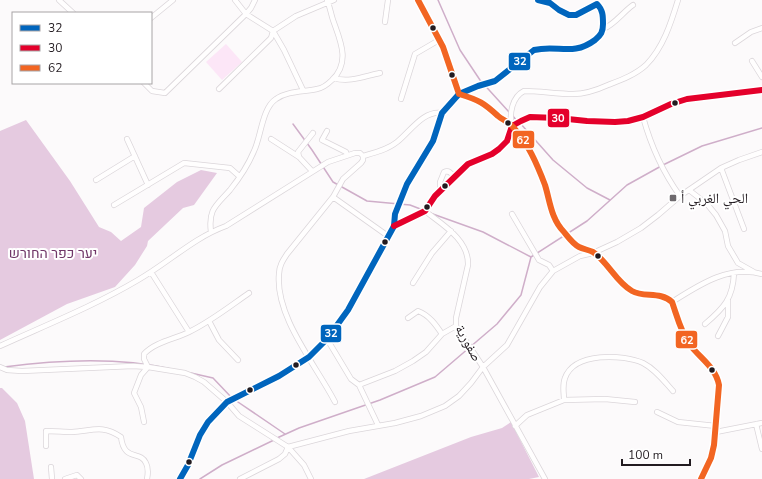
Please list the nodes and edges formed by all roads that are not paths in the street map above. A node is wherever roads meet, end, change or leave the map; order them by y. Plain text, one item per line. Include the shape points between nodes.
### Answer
1 (59, 0) edge
2 (173, 0) edge
3 (235, 0) edge
4 (255, 0) edge
5 (334, 0) edge
6 (388, 0) edge
7 (418, 0) edge
8 (538, 0) edge
9 (678, 0) edge
10 (328, 1) edge
11 (549, 2) edge
12 (598, 2) edge
13 (633, 5) dead end
14 (72, 12) edge
15 (246, 14) junction
16 (152, 17) edge
17 (386, 22) dead end
18 (762, 28) edge
19 (603, 29) junction
20 (273, 31) junction
21 (439, 40) junction
22 (735, 43) dead end
23 (752, 61) dead end
24 (380, 73) dead end
25 (762, 77) edge
26 (334, 78) junction
27 (145, 84) edge
28 (219, 89) dead end
29 (303, 90) junction
30 (762, 90) edge
31 (459, 94) junction
32 (401, 99) dead end
33 (442, 113) junction
34 (643, 117) junction
35 (512, 126) junction
36 (327, 130) dead end
37 (312, 133) dead end
38 (127, 139) dead end
39 (271, 139) dead end
40 (762, 152) edge
41 (347, 155) junction
42 (135, 156) junction
43 (362, 156) junction
44 (299, 157) junction
45 (721, 168) junction
46 (312, 171) junction
47 (239, 176) junction
48 (454, 177) junction
49 (96, 180) dead end
50 (148, 185) junction
51 (689, 190) junction
52 (440, 191) junction
53 (680, 196) junction
54 (333, 197) junction
55 (114, 206) dead end
56 (425, 211) junction
57 (512, 214) dead end
58 (394, 226) junction
59 (744, 229) dead end
60 (451, 231) junction
61 (211, 232) junction
62 (388, 236) junction
63 (593, 253) junction
64 (553, 271) junction
65 (151, 272) junction
66 (754, 272) junction
67 (734, 273) junction
68 (762, 274) edge
69 (413, 283) dead end
70 (249, 293) dead end
71 (728, 300) junction
72 (672, 302) junction
73 (408, 318) dead end
74 (209, 321) junction
75 (705, 324) dead end
76 (456, 326) junction
77 (189, 332) junction
78 (442, 334) junction
79 (718, 336) dead end
80 (326, 339) junction
81 (0, 346) edge
82 (308, 356) junction
83 (238, 360) dead end
84 (0, 367) edge
85 (148, 367) junction
86 (483, 367) junction
87 (359, 384) junction
88 (672, 391) dead end
89 (564, 400) junction
90 (227, 402) junction
91 (335, 402) dead end
92 (635, 402) dead end
93 (657, 412) dead end
94 (144, 422) dead end
95 (762, 423) edge
96 (756, 424) junction
97 (378, 425) junction
98 (515, 426) junction
99 (716, 426) junction
100 (716, 432) junction
101 (46, 446) dead end
102 (288, 447) junction
103 (762, 449) edge
104 (51, 467) dead end
105 (52, 479) edge
106 (65, 479) edge
107 (81, 479) edge
108 (147, 479) edge
109 (180, 479) edge
110 (240, 479) edge
111 (311, 479) edge
112 (545, 479) edge
113 (701, 479) edge

1 - 14 street
2 - 16 street
3 - 15 street
4 - 15 street
5 - 10 street
6 - 17 street
7 - 21 street
8 - 11 street
9 - 35 street via 669,30 646,65 623,80 585,93 524,91 515,100 510,118
10 - 20 street via 296,16
10 - 26 street via 343,52 340,70
11 - 12 street via 569,15 576,15
12 - 19 street via 602,11
13 - 19 street
15 - 20 street
15 - 27 street via 165,92 152,91
18 - 22 street
19 - 31 street via 599,37 575,50 534,50 495,81
20 - 28 street via 271,38
20 - 29 street
21 - 31 street
21 - 32 street via 415,54
23 - 25 street
24 - 26 street via 342,81
26 - 29 street via 322,88
29 - 47 street via 281,96 269,105 254,151
30 - 34 street via 687,99
31 - 33 street
31 - 35 street via 483,103
33 - 43 street via 434,112 427,115 396,143 386,149
33 - 58 street via 433,140 407,184 395,214
34 - 35 street via 614,122 530,117
34 - 53 street via 658,160
35 - 48 street via 507,141 499,149 468,164
35 - 63 street via 536,162 557,224 578,246
36 - 41 street via 322,140 346,152
37 - 44 street via 302,144 298,152
38 - 42 street
39 - 44 street
40 - 45 street
41 - 43 street via 360,153
41 - 46 street
42 - 49 street
42 - 50 street
43 - 54 street via 361,163 343,179
44 - 46 street
45 - 51 street
45 - 59 street
46 - 61 street via 226,226
47 - 50 street via 230,168 184,163
47 - 61 street via 213,209 210,217
48 - 52 street
48 - 52 street via 451,172 444,172
50 - 55 street
51 - 53 street
51 - 66 street via 716,215 725,231 728,246 738,263
52 - 56 street
53 - 63 street via 641,228
54 - 62 street
54 - 82 street via 286,254 279,273 280,291 290,328
56 - 58 street
56 - 60 street, صفورية
57 - 64 street via 539,260 549,265
58 - 62 street
60 - 69 street via 432,253
60 - 76 street, صفورية via 469,256
61 - 65 street
62 - 80 street via 348,310
63 - 64 street via 580,256
63 - 72 street via 628,289 639,294 655,294
64 - 86 street via 540,287 507,344
65 - 77 street
65 - 81 street via 94,303
66 - 67 street
66 - 68 street
67 - 71 street
67 - 72 street via 712,278
70 - 74 street
71 - 75 street
71 - 79 street via 728,318
72 - 99 street via 690,345 718,378
73 - 78 street via 418,311 423,313 436,324
74 - 77 street
74 - 83 street via 219,340
76 - 78 street
76 - 86 street, صفورية
77 - 85 street via 148,350 144,354 144,359
78 - 87 street via 426,352 413,361
80 - 82 street
80 - 87 street via 351,379
82 - 90 street via 279,376
82 - 91 street
84 - 85 street via 22,371
85 - 90 street via 195,377
85 - 94 street via 141,375 134,393
86 - 97 street via 472,383 445,406 421,416
86 - 98 street, صفورية
87 - 97 street
88 - 89 street via 661,377 645,364 632,359 605,357 580,362 569,371 565,378
89 - 92 street via 605,399
89 - 98 street via 527,415
90 - 102 street via 239,416
90 - 109 street via 208,422 200,435
93 - 99 street via 678,422
95 - 96 street
96 - 100 street
96 - 103 street
97 - 102 street
98 - 112 street, صفورية
99 - 100 street
100 - 113 street via 711,458
101 - 108 street via 46,431 100,429 117,434 122,437 126,452 146,462
102 - 110 street via 279,459
102 - 111 street via 304,465
104 - 105 street
106 - 107 street via 77,475

